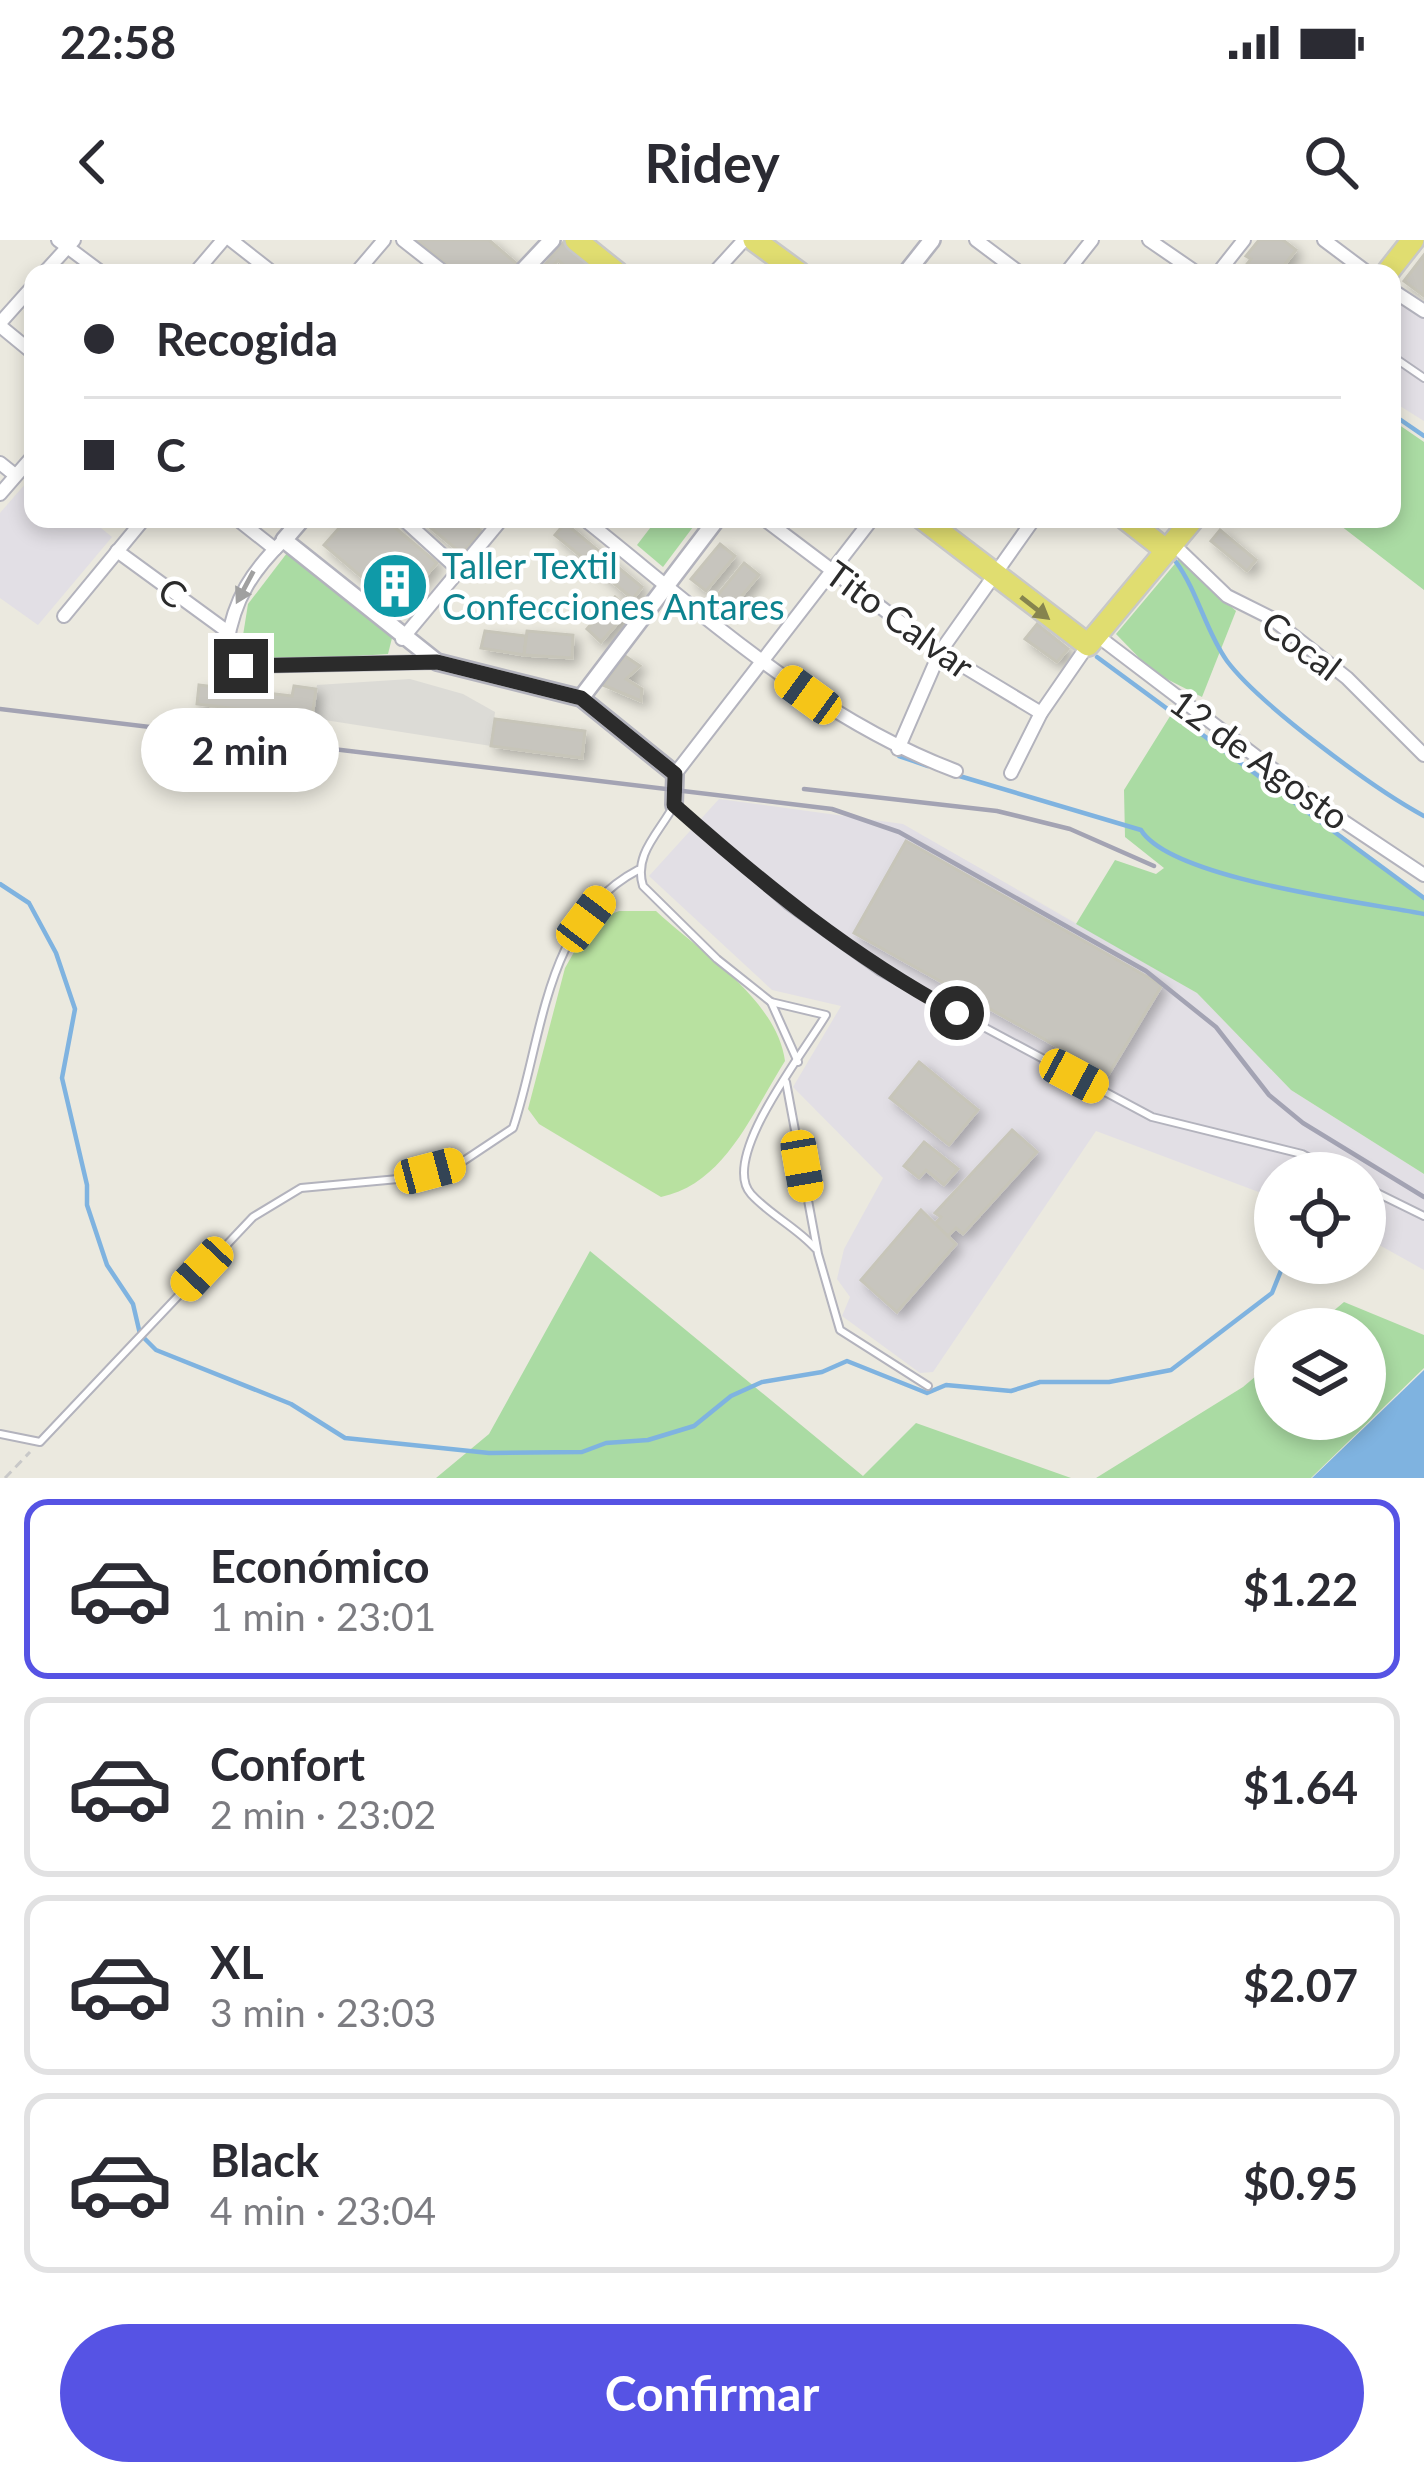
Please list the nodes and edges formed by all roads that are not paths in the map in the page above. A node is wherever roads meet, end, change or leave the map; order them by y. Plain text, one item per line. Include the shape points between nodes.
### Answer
1 (227, 240) edge
2 (384, 240) edge
3 (404, 240) edge
4 (552, 240) edge
5 (576, 240) edge
6 (744, 240) edge
7 (754, 240) edge
8 (932, 240) edge
9 (976, 240) edge
10 (1092, 240) edge
11 (1149, 240) edge
12 (1244, 240) edge
13 (1324, 240) edge
14 (1413, 240) edge
15 (66, 242) edge
16 (92, 264) edge
17 (204, 264) edge
18 (260, 264) edge
19 (364, 264) edge
20 (434, 264) edge
21 (529, 264) edge
22 (606, 264) edge
23 (722, 264) edge
24 (787, 264) edge
25 (913, 264) edge
26 (1008, 264) edge
27 (1073, 264) edge
28 (1185, 264) edge
29 (1225, 264) edge
30 (1356, 264) edge
31 (1395, 264) edge
32 (24, 297) edge
33 (0, 325) edge
34 (24, 345) edge
35 (0, 463) edge
36 (24, 466) edge
37 (15, 476) junction
38 (0, 494) edge
39 (136, 528) edge
40 (252, 528) edge
41 (294, 528) edge
42 (413, 528) edge
43 (494, 528) edge
44 (595, 528) edge
45 (710, 528) edge
46 (776, 528) edge
47 (865, 528) edge
48 (934, 528) edge
49 (1027, 528) edge
50 (1140, 528) edge
51 (1186, 528) edge
52 (279, 545) junction
53 (1170, 548) junction
54 (117, 551) junction
55 (459, 570) junction
56 (832, 570) junction
57 (992, 575) junction
58 (667, 585) junction
59 (64, 616) dead end
60 (227, 638) junction
61 (402, 639) junction
62 (1090, 642) junction
63 (940, 652) junction
64 (437, 662) junction
65 (760, 662) junction
66 (581, 698) junction
67 (1040, 713) junction
68 (898, 749) junction
69 (1424, 755) edge
70 (956, 771) dead end
71 (1011, 773) dead end
72 (676, 776) junction
73 (674, 805) junction
74 (638, 870) junction
75 (1424, 875) edge
76 (771, 1002) junction
77 (798, 1062) junction
78 (786, 1082) junction
79 (1294, 1152) edge
80 (1386, 1197) edge
81 (1424, 1216) edge
82 (818, 1250) junction
83 (928, 1386) dead end
84 (0, 1434) edge

1 - 17 street
1 - 18 street
2 - 19 street
3 - 20 street
4 - 21 street
5 - 22 main road
6 - 23 street
7 - 24 main road
8 - 25 street
9 - 26 street
10 - 27 street
11 - 28 street
12 - 29 street
13 - 30 street
14 - 31 main road
15 - 16 street
32 - 33 street
33 - 34 street
35 - 37 street
36 - 37 street
37 - 38 street
39 - 54 street
40 - 52 street
41 - 52 street
42 - 55 street
43 - 55 street
44 - 58 street
45 - 58 street
46 - 56 street, Tito Calvar
47 - 56 street
48 - 57 main road, 12 de Agosto
49 - 57 street
50 - 53 main road, Cocal
51 - 53 main road
52 -> 60 street via 239,595
52 - 61 street
53 - 62 main road
53 - 69 street, Cocal via 1348,678
54 - 59 street
54 - 60 street, C
55 - 61 street
56 - 63 street, Tito Calvar
56 - 65 street
57 -> 62 main road, 12 de Agosto
57 - 63 street
58 - 65 street
58 - 66 street
60 - 64 street, C via 241,666 261,669
61 - 64 street
62 - 67 street
62 - 75 street, 12 de Agosto
63 - 67 street, Tito Calvar
63 - 68 street
64 - 66 street
65 - 68 street
65 - 72 street
66 - 72 street
67 - 71 street
68 - 70 street
72 - 73 street
73 - 74 lane
73 - 79 lane via 788,906 880,971 1152,1118
74 - 76 lane via 673,917
74 - 84 lane via 613,883 560,954 513,1128 486,1150 441,1168 301,1188 253,1217 40,1442
76 - 77 lane
76 - 77 lane via 826,1015
77 - 78 lane
78 - 82 lane
78 - 82 lane via 747,1143 743,1180
80 - 81 lane
82 - 83 lane via 841,1330

